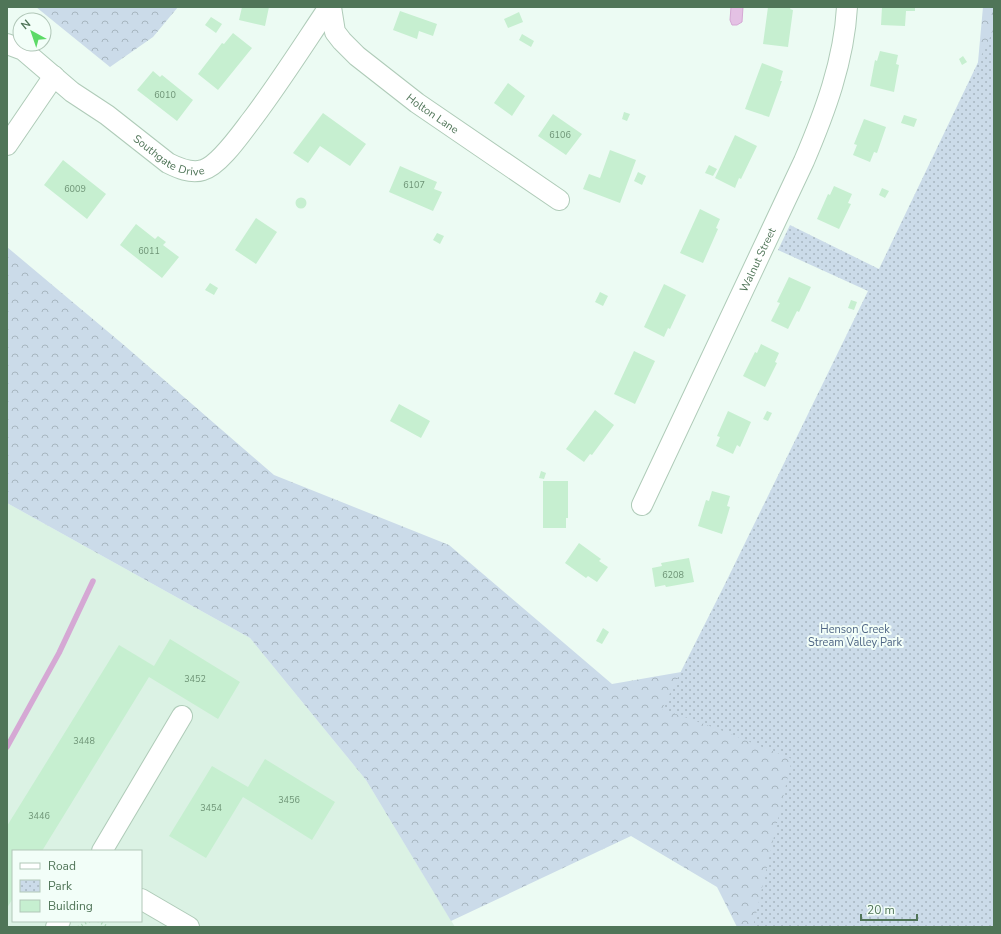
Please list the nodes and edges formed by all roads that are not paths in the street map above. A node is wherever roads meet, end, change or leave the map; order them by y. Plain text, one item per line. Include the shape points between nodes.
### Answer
1 (330, 7) edge
2 (847, 7) edge
3 (7, 44) edge
4 (54, 76) junction
5 (7, 145) edge
6 (559, 200) dead end
7 (642, 505) dead end
8 (182, 716) dead end
9 (103, 850) edge
10 (142, 900) edge
11 (189, 927) edge

1 - 4 street, Southgate Drive via 235,142 219,159 202,171 189,172 168,163
1 - 6 street, Holton Lane via 335,32 357,56 418,103
2 - 7 street, Walnut Street via 837,72 818,128
3 - 4 street, Southgate Drive via 23,50
4 - 5 street
8 - 9 street
10 - 11 street

